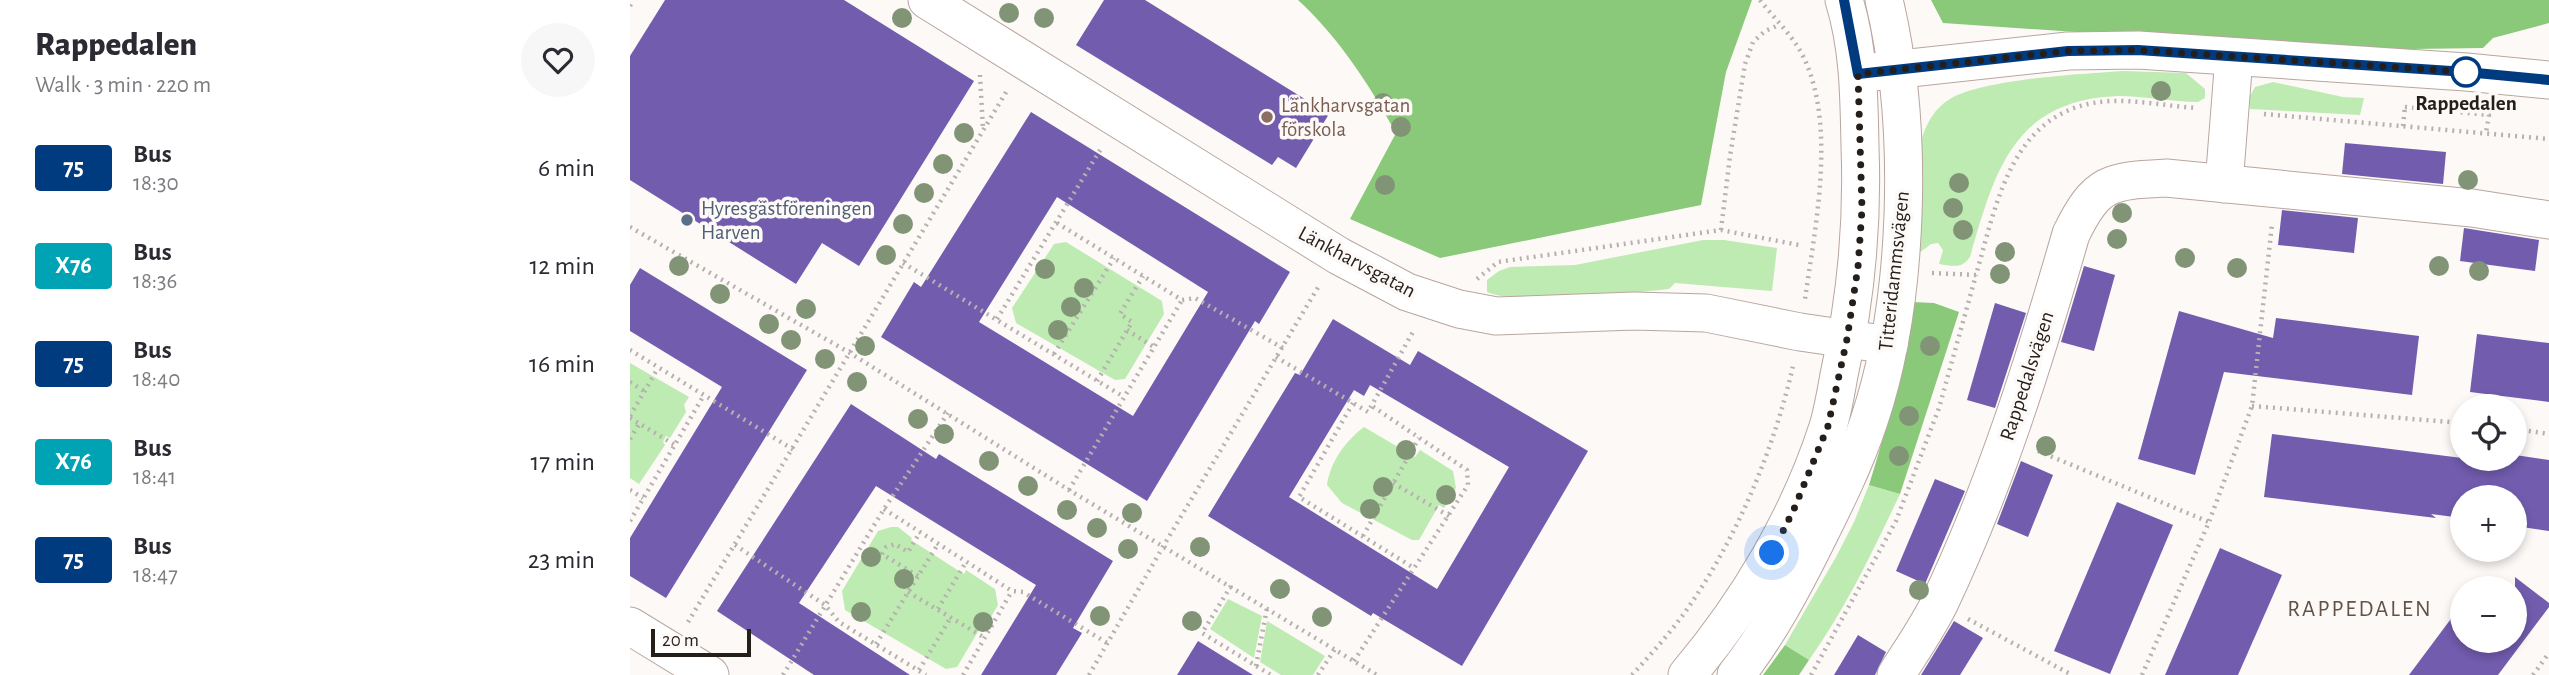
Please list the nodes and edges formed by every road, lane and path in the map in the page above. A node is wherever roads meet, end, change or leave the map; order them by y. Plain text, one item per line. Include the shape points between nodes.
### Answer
1 (633, 0) edge
2 (928, 0) edge
3 (1844, 0) edge
4 (1884, 0) edge
5 (630, 6) edge
6 (1779, 25) dead end
7 (2234, 57) junction
8 (1027, 62) junction
9 (1896, 69) junction
10 (1858, 74) junction
11 (2549, 80) edge
12 (2403, 126) dead end
13 (2486, 133) dead end
14 (1092, 138) dead end
15 (2224, 184) junction
16 (2276, 188) junction
17 (2549, 219) edge
18 (1057, 223) junction
19 (630, 227) edge
20 (1721, 230) junction
21 (1799, 245) dead end
22 (1339, 257) junction
23 (1114, 258) junction
24 (903, 263) junction
25 (1976, 275) dead end
26 (1143, 276) junction
27 (1182, 300) junction
28 (1459, 309) junction
29 (997, 319) junction
30 (1422, 320) dead end
31 (1127, 330) junction
32 (1847, 339) junction
33 (1889, 345) junction
34 (1154, 347) junction
35 (1283, 348) junction
36 (630, 351) edge
37 (850, 353) junction
38 (1054, 354) junction
39 (1276, 357) junction
40 (658, 368) junction
41 (1097, 381) junction
42 (630, 382) edge
43 (644, 391) junction
44 (704, 395) junction
45 (1124, 397) junction
46 (1353, 403) junction
47 (1372, 405) junction
48 (2252, 406) junction
49 (948, 413) junction
50 (630, 417) edge
51 (2450, 422) edge
52 (639, 424) junction
53 (2527, 431) edge
54 (2549, 434) edge
55 (1419, 438) junction
56 (630, 439) edge
57 (2007, 441) junction
58 (674, 445) junction
59 (794, 450) junction
60 (1393, 483) junction
61 (630, 490) edge
62 (1069, 490) junction
63 (643, 498) junction
64 (884, 509) junction
65 (1449, 516) junction
66 (630, 521) edge
67 (2209, 522) junction
68 (920, 532) junction
69 (1363, 536) junction
70 (938, 544) junction
71 (734, 545) junction
72 (1164, 545) junction
73 (967, 562) junction
74 (1414, 568) junction
75 (919, 576) junction
76 (1231, 586) junction
77 (1012, 591) junction
78 (908, 592) junction
79 (1939, 604) junction
80 (825, 606) junction
81 (1267, 608) junction
82 (938, 609) junction
83 (951, 617) junction
84 (630, 626) edge
85 (985, 638) junction
86 (1107, 643) junction
87 (876, 644) junction
88 (1335, 649) junction
89 (670, 651) junction
90 (2549, 653) edge
91 (1354, 661) junction
92 (1255, 666) junction
93 (1366, 668) junction
94 (919, 671) junction
95 (710, 675) edge
96 (783, 675) edge
97 (926, 675) edge
98 (963, 675) edge
99 (1089, 675) edge
100 (1271, 675) edge
101 (1318, 675) edge
102 (1365, 675) edge
103 (1377, 675) edge
104 (1687, 675) edge
105 (1736, 675) edge
106 (1811, 675) edge
107 (1896, 675) edge
108 (2072, 675) edge
109 (2142, 675) edge
110 (2533, 675) edge

1 - 5 path
2 - 8 street, Länkharvsgatan
3 - 10 street, Titteridammsvägen
4 - 9 street, Titteridammsvägen
6 - 20 path via 1753,42 1745,64
7 - 9 street via 2138,50 2068,51
7 - 11 street
7 - 15 street
8 - 22 street, Länkharvsgatan
8 - 24 path
9 - 10 street
9 - 33 street, Titteridammsvägen via 1903,202
10 - 32 street, Titteridammsvägen via 1862,209
12 - 13 path via 2405,106 2468,111 2488,115
14 - 18 path via 1103,146
15 - 16 street, Rappedalsvägen
15 - 57 street, Rappedalsvägen via 2166,178 2126,180 2098,192 2071,234
16 - 17 street, Rappedalsvägen
16 - 48 path
18 - 23 path
18 - 29 path
19 - 37 path
20 - 21 path
20 - 28 path via 1498,262 1482,273
22 - 28 street, Länkharvsgatan via 1407,292
22 - 35 path
23 - 26 path
23 - 38 path
24 - 29 path
24 - 37 path
25 - 106 path via 1939,408 1896,521
26 - 27 path
26 - 31 path via 1120,314 1132,321
27 - 34 path
27 - 35 path via 1195,299
28 - 32 street, Länkharvsgatan via 1496,316 1706,313
29 - 38 path
30 - 47 path
31 - 34 path
31 - 41 path
32 - 33 street, Länkharvsgatan
32 - 104 street, Titteridammsvägen via 1828,426 1794,509 1729,621
33 - 105 street, Titteridammsvägen via 1869,421 1841,490 1794,585
34 - 45 path
35 - 39 path
36 - 40 path
37 - 49 path
37 - 59 path
38 - 41 path
39 - 46 path
39 - 72 path
40 - 43 path
40 - 44 path
41 - 45 path
42 - 43 path
43 - 50 path
44 - 58 path
44 - 59 path
45 - 62 path
46 - 47 path via 1368,412
46 - 69 path via 1299,497
47 - 55 path
48 - 51 path
48 - 67 path
49 - 62 path
49 - 64 path
50 - 52 path
52 - 56 path
52 - 58 path
53 - 54 path
55 - 60 path
55 - 65 path via 1467,470 1468,485
57 - 67 path
57 - 79 street, Rappedalsvägen
58 - 63 path
59 - 71 path
60 - 65 path
60 - 69 path
61 - 63 path
62 - 72 path
63 - 66 path
64 - 68 path
64 - 80 path
65 - 74 path
67 - 109 path
68 - 70 path
68 - 75 path via 908,552 895,544 882,554
69 - 74 path
70 - 73 path
70 - 75 path
71 - 80 path
71 - 89 path
72 - 76 path
72 - 86 path
73 - 77 path
73 - 82 path
74 - 91 path
75 - 78 path
76 - 81 path
76 - 92 path via 1202,633
77 - 85 path
77 - 86 path via 1023,592
78 - 82 path
78 - 87 path
79 - 107 street, Rappedalsvägen
79 - 108 path
80 - 87 path via 839,622
80 - 96 path
81 - 88 path
81 - 92 path
82 - 83 path
83 - 85 path
83 - 94 path
84 - 89 street
85 - 98 path
86 - 99 path
87 - 94 path
88 - 91 path
88 - 101 path
89 - 95 street
90 - 110 path
91 - 93 path
92 - 100 path
93 - 102 path
93 - 103 path
94 - 97 path

